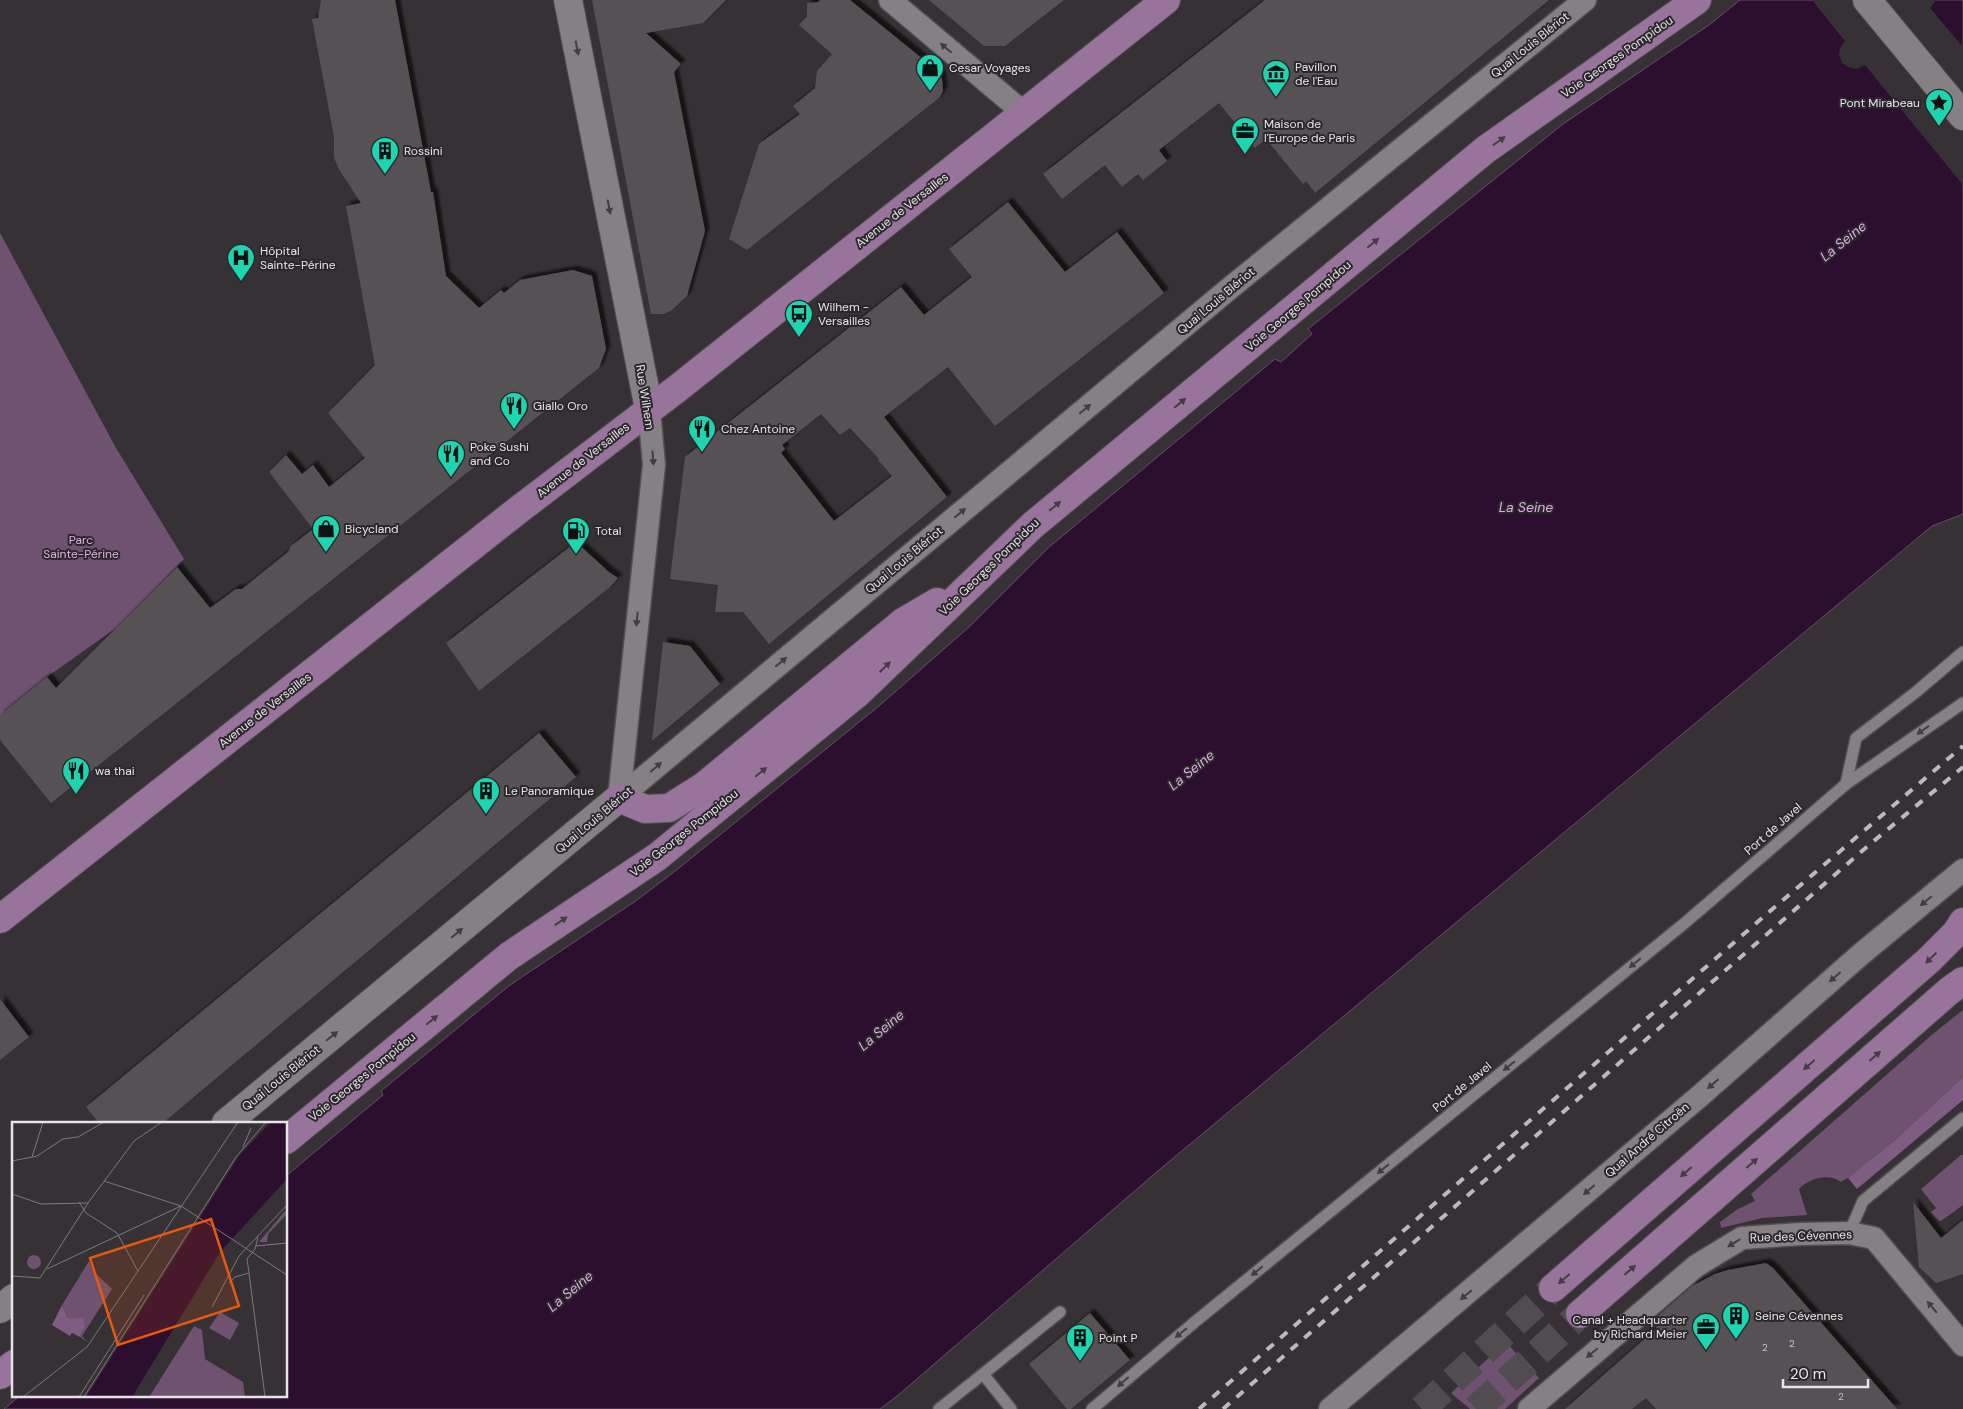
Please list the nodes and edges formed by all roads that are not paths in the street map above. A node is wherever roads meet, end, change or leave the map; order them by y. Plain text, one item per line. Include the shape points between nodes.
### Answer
1 (568, 0) edge
2 (890, 0) edge
3 (1166, 0) edge
4 (1585, 0) edge
5 (1697, 0) edge
6 (1867, 0) edge
7 (1024, 113) junction
8 (1963, 116) edge
9 (649, 409) junction
10 (981, 575) junction
11 (1963, 652) edge
12 (1963, 703) edge
13 (1846, 784) junction
14 (620, 798) junction
15 (1963, 870) edge
16 (0, 919) edge
17 (1963, 922) edge
18 (1963, 981) edge
19 (1963, 1118) edge
20 (227, 1122) edge
21 (288, 1138) edge
22 (1849, 1232) junction
23 (1553, 1288) tunnel mouth
24 (12, 1300) edge
25 (0, 1309) edge
26 (1060, 1312) dead end
27 (1580, 1314) tunnel mouth
28 (1963, 1345) edge
29 (12, 1366) edge
30 (983, 1374) junction
31 (0, 1375) edge
32 (939, 1409) edge
33 (1011, 1409) edge
34 (1092, 1409) edge
35 (1330, 1409) edge
36 (1529, 1409) edge

1 -> 9 street, Rue Wilhem
7 -> 2 street
3 - 7 main road, Avenue de Versailles
14 -> 4 street, Quai Louis Blériot via 1230,288
10 -> 5 main road, Voie Georges Pompidou via 1032,525 1485,150
6 - 8 street
7 - 9 main road, Avenue de Versailles
9 -> 14 street, Rue Wilhem via 654,465
9 - 16 main road, Avenue de Versailles
10 - 14 main road via 903,622 704,786 669,808 645,809
21 -> 10 main road, Voie Georges Pompidou via 509,956 657,857 851,699
11 - 13 lane via 1856,738
12 -> 13 lane, Port de Javel
13 -> 34 lane, Port de Javel via 1673,932
20 -> 14 street, Quai Louis Blériot
15 -> 35 street, Quai André Citroën
17 -> 23 main road via 1929,960
27 -> 18 main road
19 - 22 lane via 1863,1201
28 -> 22 street, Rue des Cévennes via 1874,1238
22 -> 36 street, Rue des Cévennes via 1742,1238 1696,1266
24 - 25 street
26 - 30 lane
29 - 31 main road
30 - 32 lane
30 - 33 lane

